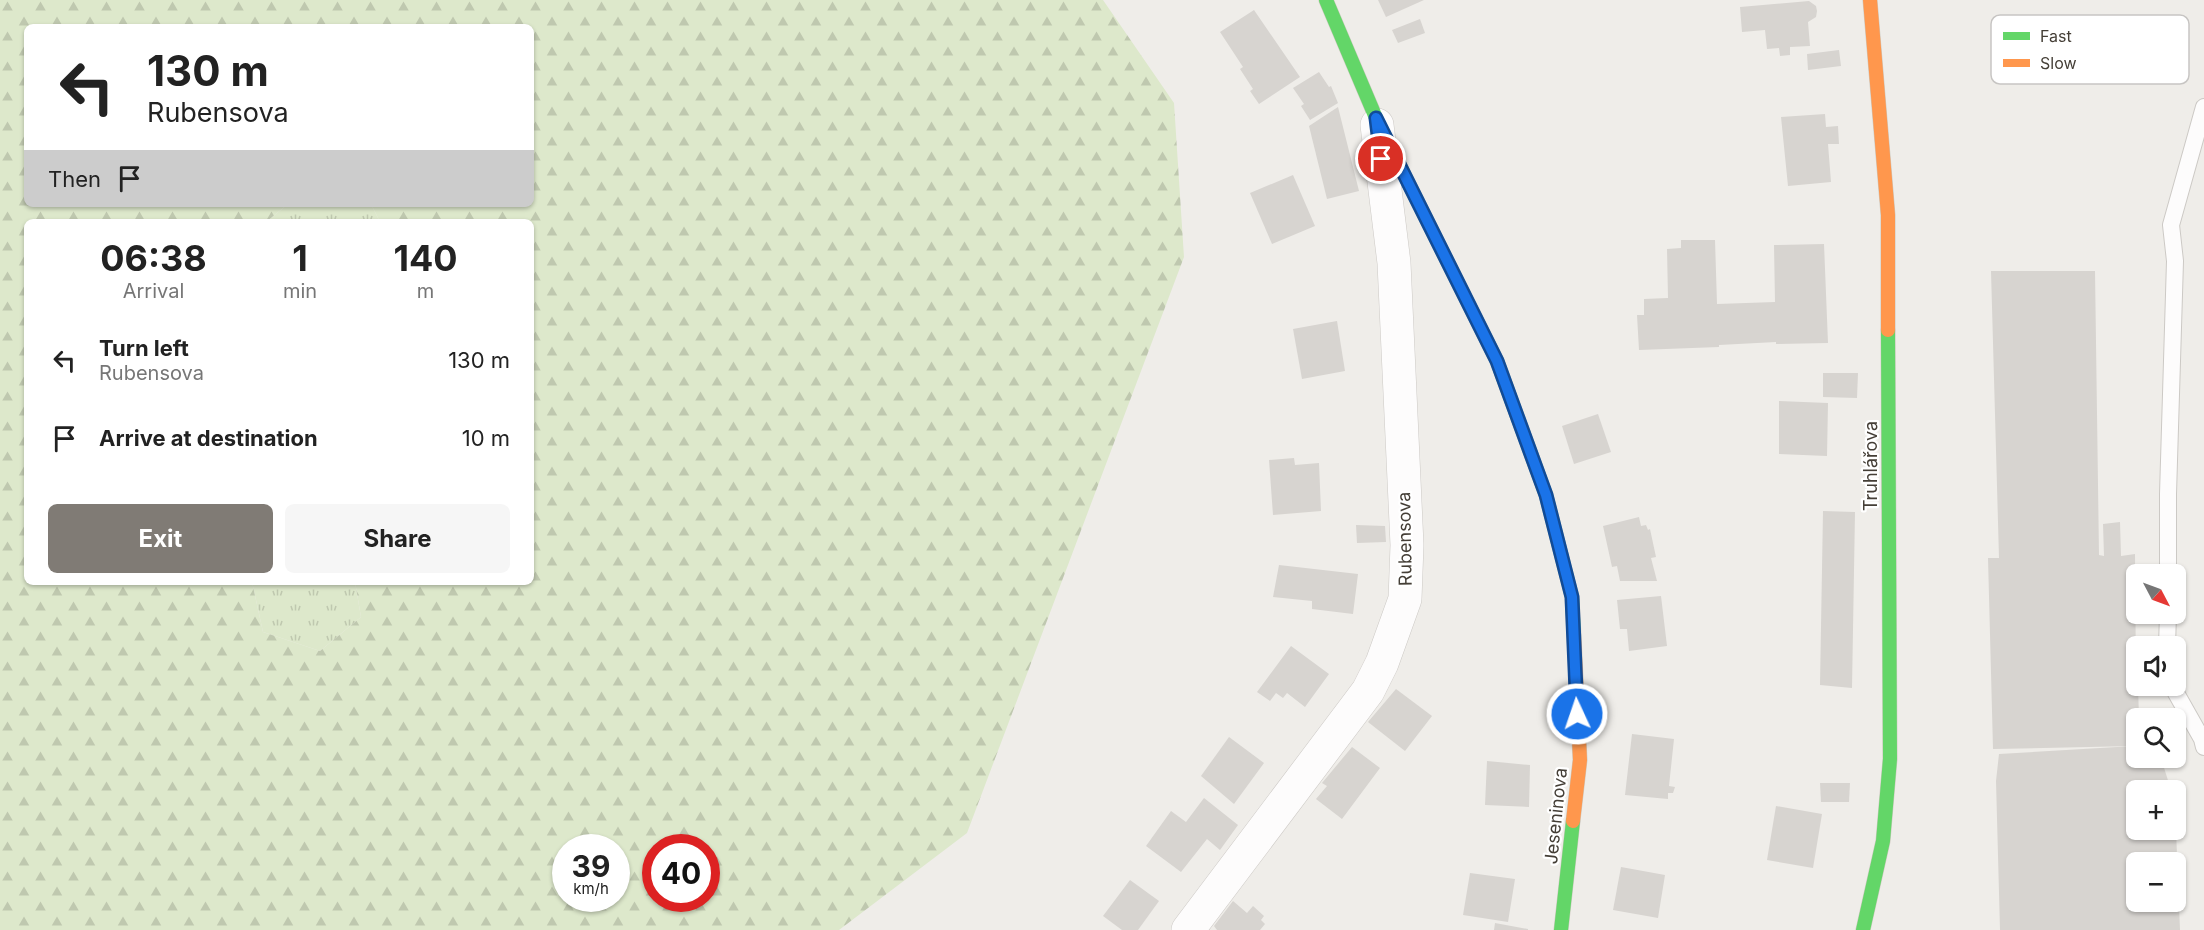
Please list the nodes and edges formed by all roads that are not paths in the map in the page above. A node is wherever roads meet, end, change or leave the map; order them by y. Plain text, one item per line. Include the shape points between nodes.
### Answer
1 (1326, 0) edge
2 (1870, 0) edge
3 (2204, 107) edge
4 (1376, 118) junction
5 (2168, 564) edge
6 (2178, 696) edge
7 (2204, 747) edge
8 (1188, 930) edge
9 (1561, 930) edge
10 (1863, 930) edge

1 - 4 street, Jeseninova
2 - 10 street, Truhlářova via 1888,215 1890,759 1883,841
3 - 5 lane via 2171,225 2175,261
4 - 8 street, Rubensova via 1394,263 1407,545 1405,599 1368,691
4 - 9 street, Jeseninova via 1497,361 1546,495 1572,597 1580,760
6 - 7 lane

